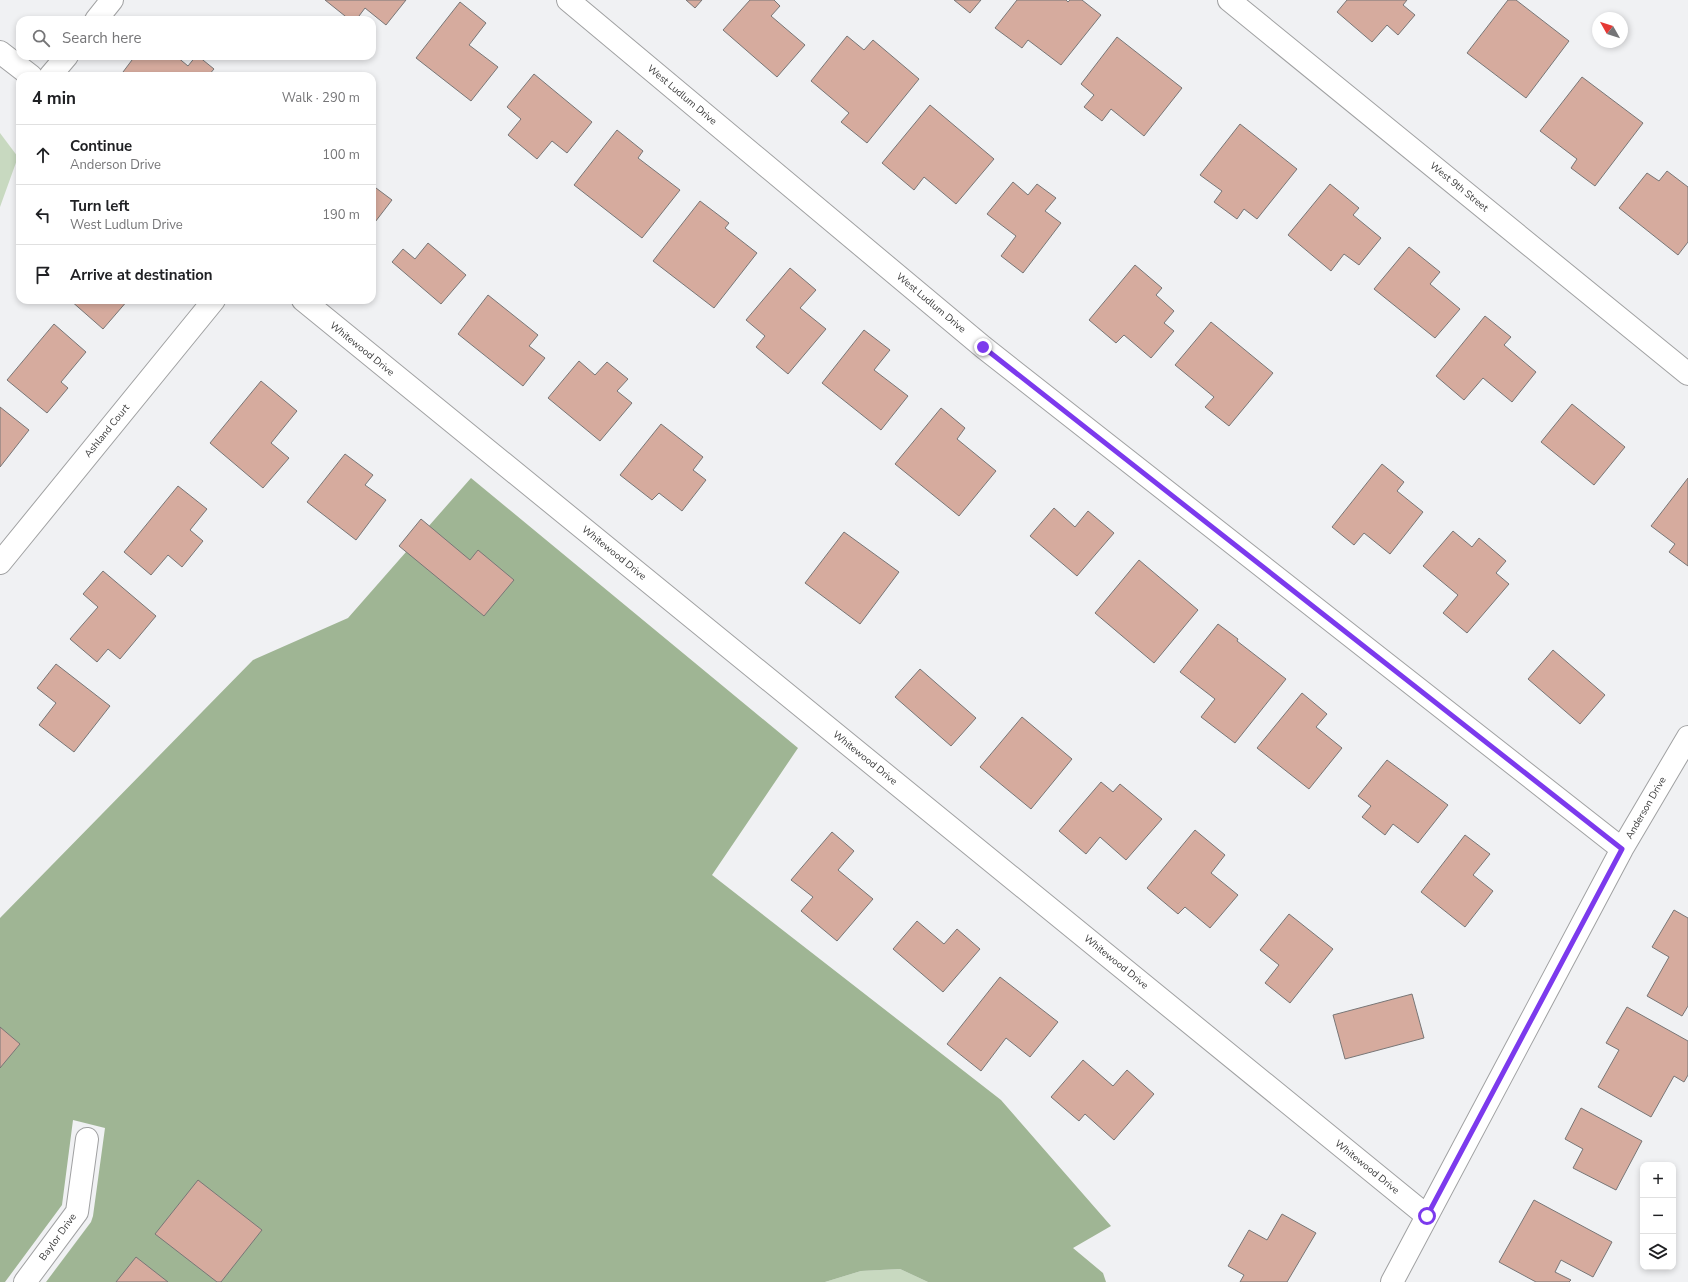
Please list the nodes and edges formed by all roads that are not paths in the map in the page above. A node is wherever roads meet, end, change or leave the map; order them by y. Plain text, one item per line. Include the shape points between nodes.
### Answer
1 (112, 0) edge
2 (568, 0) edge
3 (1234, 1) edge
4 (99, 16) edge
5 (0, 52) edge
6 (63, 60) edge
7 (26, 72) edge
8 (53, 72) edge
9 (211, 304) edge
10 (308, 304) edge
11 (1688, 374) edge
12 (0, 563) edge
13 (1688, 737) edge
14 (1622, 849) junction
15 (87, 1139) dead end
16 (1427, 1216) junction
17 (25, 1282) edge
18 (1392, 1282) edge

1 - 4 street
2 - 14 street, West Ludlum Drive via 983,347
3 - 11 street, West 9th Street
5 - 7 street
6 - 8 street
9 - 12 street, Ashland Court
10 - 16 street, Whitewood Drive
13 - 14 street, Anderson Drive
14 - 16 street, Anderson Drive
15 - 17 street, Baylor Drive via 77,1212
16 - 18 street, Anderson Drive

